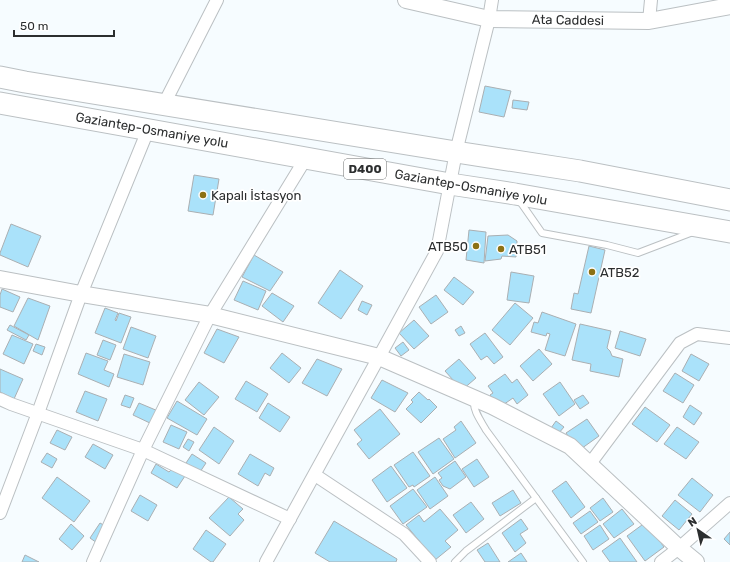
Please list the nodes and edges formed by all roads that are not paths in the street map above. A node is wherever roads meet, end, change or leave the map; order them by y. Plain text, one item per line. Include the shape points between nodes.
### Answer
1 (217, 0) edge
2 (406, 0) edge
3 (492, 0) edge
4 (651, 0) edge
5 (730, 6) edge
6 (489, 19) junction
7 (649, 21) junction
8 (0, 77) edge
9 (164, 104) junction
10 (1, 105) edge
11 (148, 130) junction
12 (456, 152) junction
13 (306, 158) junction
14 (450, 184) junction
15 (515, 194) junction
16 (730, 200) edge
17 (706, 228) junction
18 (730, 232) edge
19 (0, 279) edge
20 (81, 294) junction
21 (210, 315) junction
22 (730, 338) edge
23 (379, 357) junction
24 (475, 398) junction
25 (0, 399) edge
26 (38, 413) junction
27 (143, 450) junction
28 (589, 465) junction
29 (315, 475) junction
30 (536, 498) junction
31 (730, 503) edge
32 (0, 513) edge
33 (290, 519) junction
34 (679, 548) junction
35 (93, 562) edge
36 (266, 562) edge
37 (430, 562) edge
38 (455, 562) edge
39 (583, 562) edge
40 (661, 562) edge
41 (696, 562) edge

1 - 9 street
2 - 6 street, Ata Caddesi
3 - 6 street
4 - 7 street
5 - 7 street, Ata Caddesi
6 - 7 street, Ata Caddesi
6 - 12 street
8 - 9 highway, Gaziantep-Osmaniye yolu / D400
9 - 12 highway, Gaziantep-Osmaniye yolu / D400
10 - 11 highway, Gaziantep-Osmaniye yolu / D400
11 - 13 highway, Gaziantep-Osmaniye yolu / D400
11 - 20 street
12 - 14 street
12 - 16 highway, Gaziantep-Osmaniye yolu / D400 via 580,171
13 - 14 highway, Gaziantep-Osmaniye yolu / D400
13 - 21 street
14 - 15 highway, Gaziantep-Osmaniye yolu / D400
14 - 23 street via 436,251
15 - 17 highway, Gaziantep-Osmaniye yolu / D400
15 - 17 lane via 542,233 638,253
17 - 18 highway, Gaziantep-Osmaniye yolu / D400
19 - 20 street
20 - 21 street
20 - 26 street
21 - 23 street
21 - 27 street
22 - 28 street via 697,334 680,343
23 - 24 street
23 - 29 street
24 - 28 street via 570,446
24 - 30 lane via 477,415 486,430
25 - 26 street
26 - 27 street
26 - 32 street
27 - 33 street
27 - 35 street
28 - 34 street
29 - 33 street
29 - 37 street via 404,534
30 - 38 lane
30 - 39 lane
31 - 34 street
33 - 36 street
34 - 40 street
34 - 41 street

